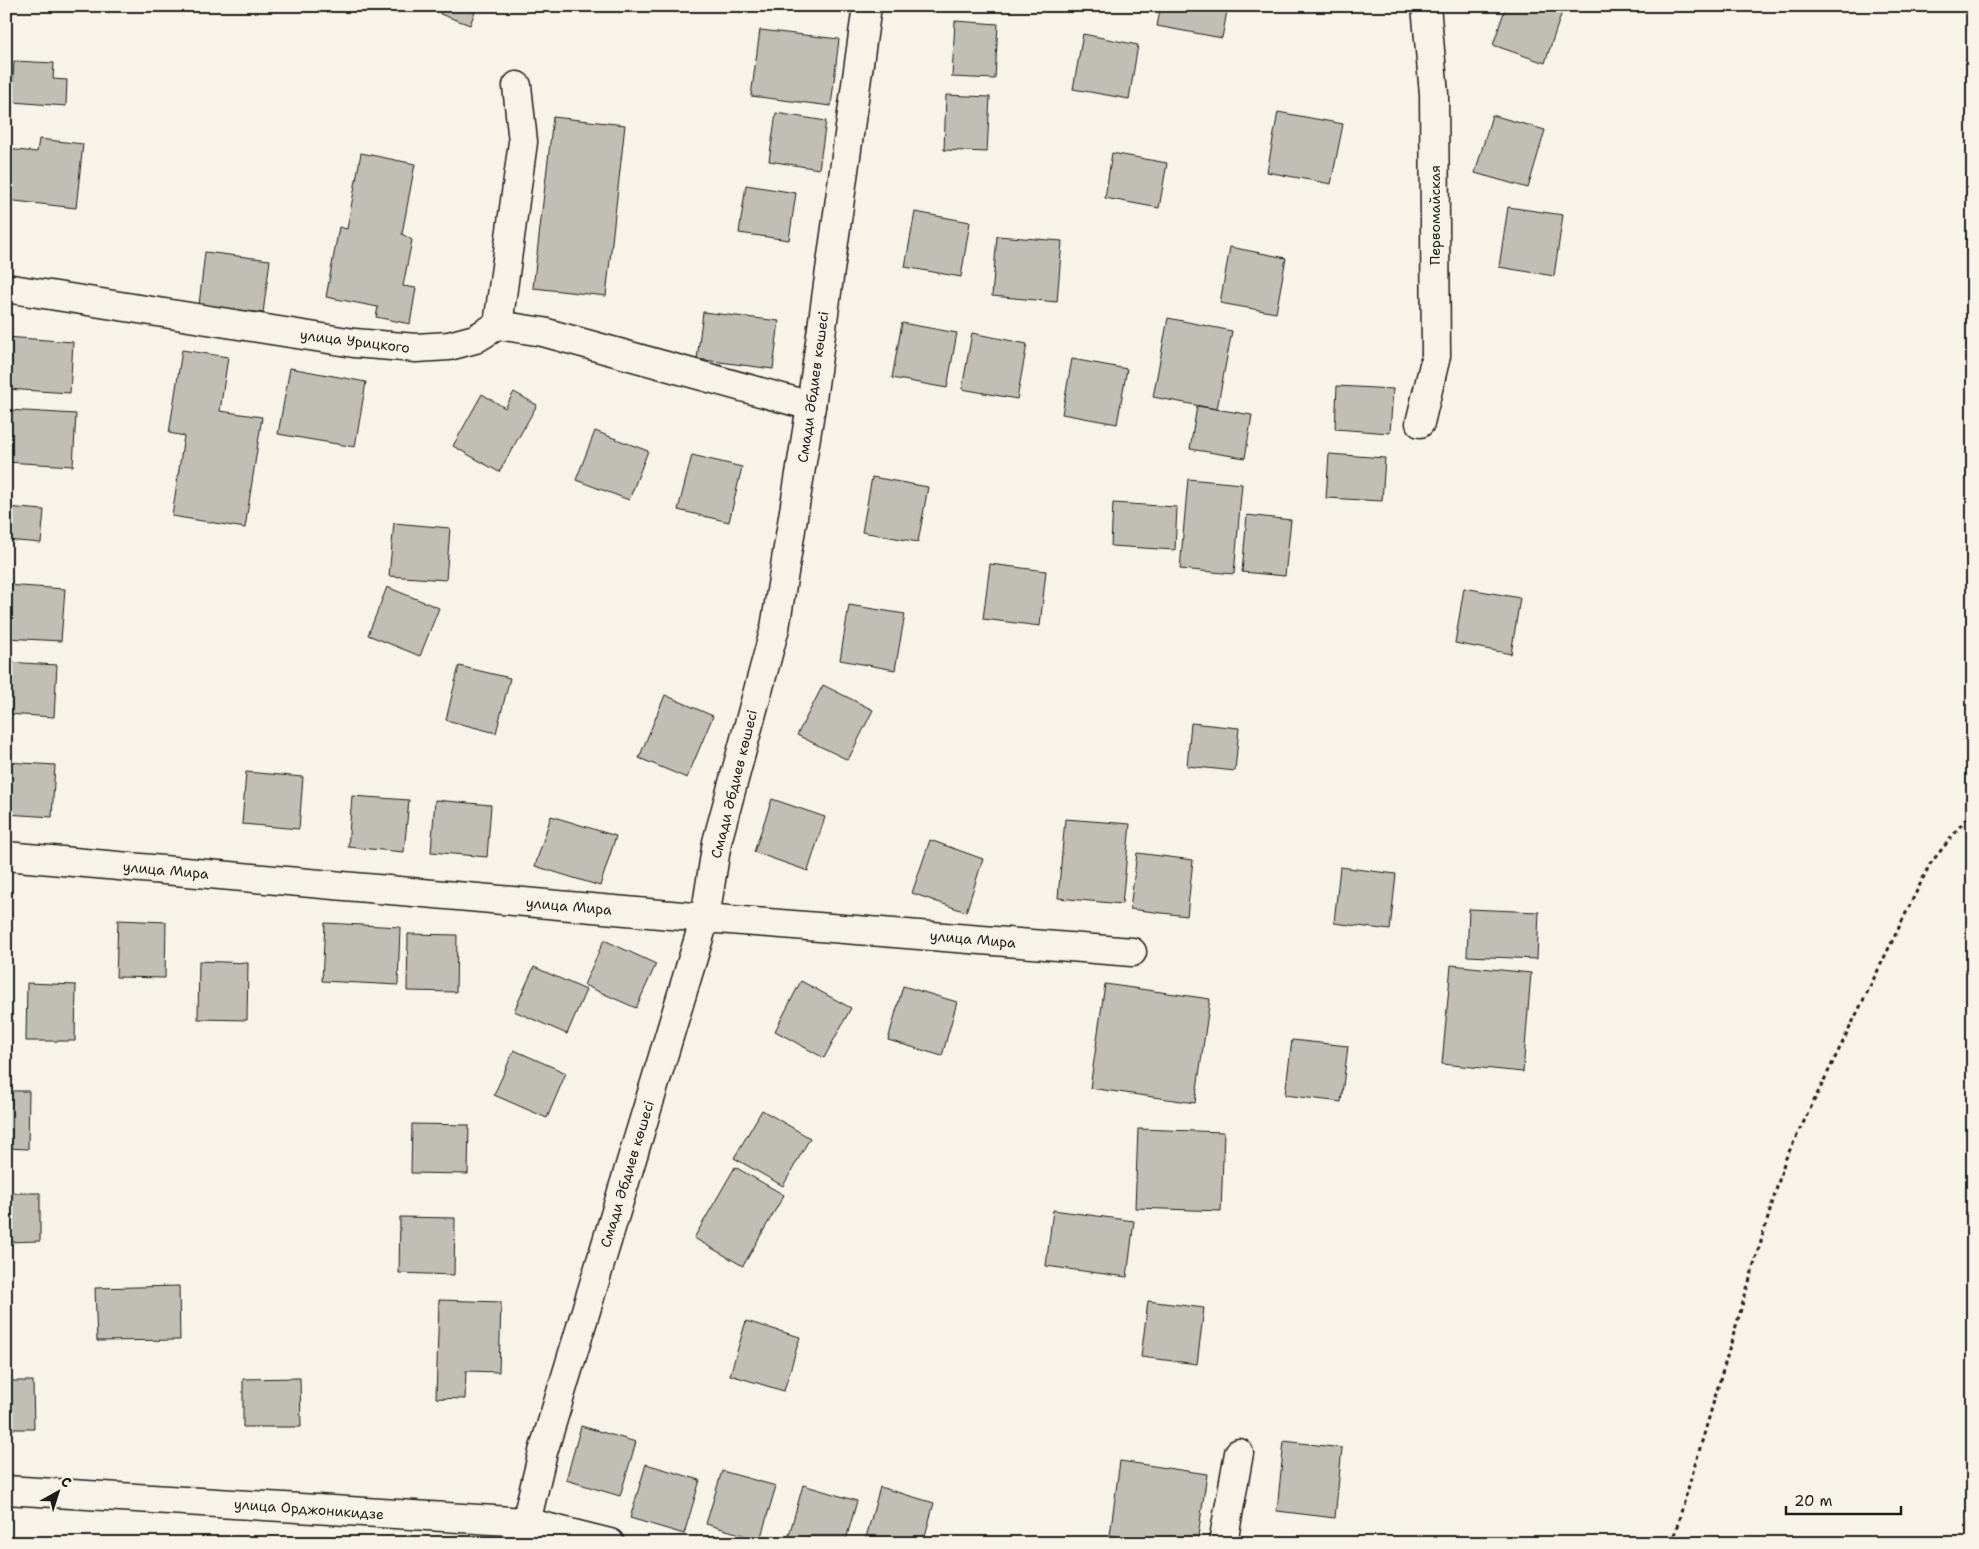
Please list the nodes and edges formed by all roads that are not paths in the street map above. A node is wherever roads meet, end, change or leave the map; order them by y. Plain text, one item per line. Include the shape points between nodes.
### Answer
1 (867, 6) edge
2 (1426, 6) edge
3 (517, 86) dead end
4 (6, 288) edge
5 (498, 325) junction
6 (811, 406) junction
7 (1420, 423) dead end
8 (6, 856) edge
9 (705, 918) junction
10 (1132, 952) dead end
11 (1239, 1453) dead end
12 (6, 1490) edge
13 (521, 1532) edge
14 (610, 1543) edge
15 (1223, 1543) edge

1 - 6 street, Смади Әбдиев көшесі
2 - 7 street, Первомайская via 1434,94 1436,356
3 - 5 street via 523,142
4 - 5 street, улица Урицкого via 354,343 416,348 449,346 475,339
5 - 6 street via 542,332
6 - 9 street, Смади Әбдиев көшесі via 775,628 717,842
8 - 9 street, улица Мира
9 - 10 street, улица Мира
9 - 13 street, Смади Әбдиев көшесі
11 - 15 street
12 - 13 street, улица Орджоникидзе
13 - 14 street, улица Орджоникидзе

